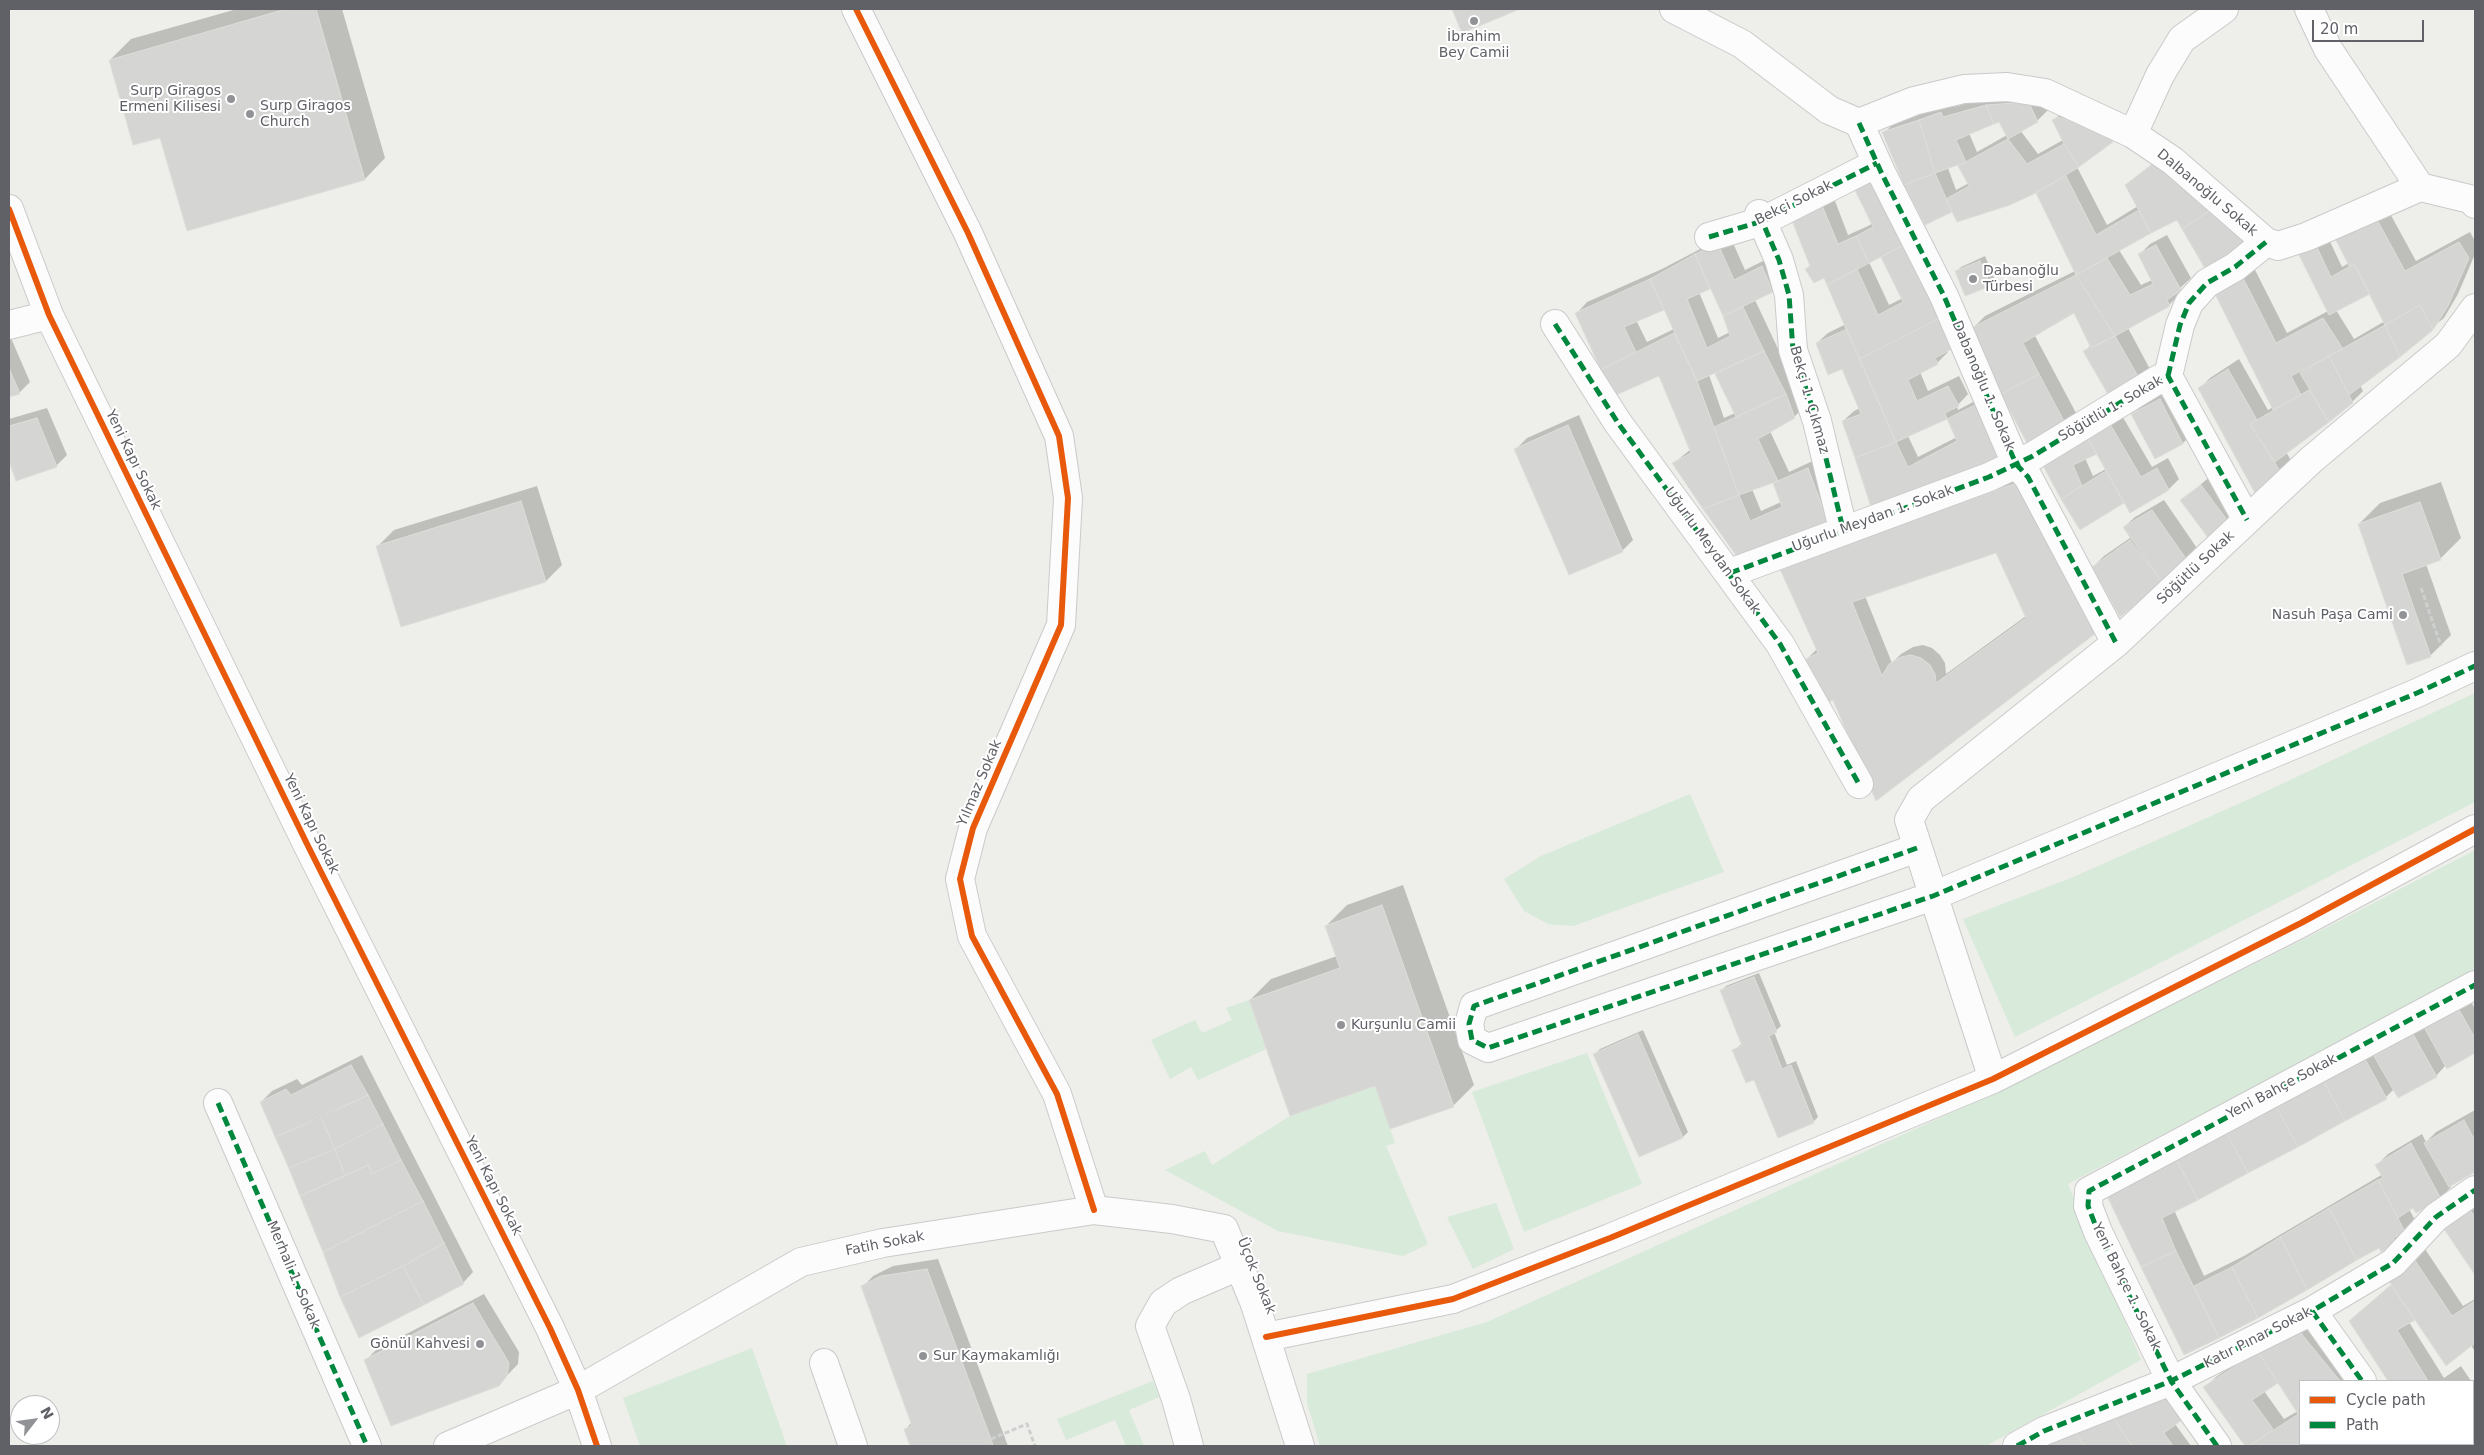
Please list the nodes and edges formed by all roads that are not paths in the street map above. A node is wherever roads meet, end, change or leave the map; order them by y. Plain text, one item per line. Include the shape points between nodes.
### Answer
1 (856, 9) edge
2 (1674, 9) edge
3 (2224, 9) edge
4 (2309, 9) edge
5 (1860, 123) junction
6 (2133, 134) junction
7 (1877, 163) junction
8 (2420, 187) junction
9 (2475, 204) edge
10 (9, 209) edge
11 (1761, 218) junction
12 (1709, 237) dead end
13 (2266, 242) junction
14 (2475, 308) edge
15 (49, 315) junction
16 (1556, 324) dead end
17 (9, 325) edge
18 (2168, 376) junction
19 (2016, 464) junction
20 (2247, 520) junction
21 (1844, 529) junction
22 (1730, 573) junction
23 (2116, 643) junction
24 (2464, 671) edge
25 (1859, 784) dead end
26 (2475, 829) edge
27 (1917, 848) junction
28 (1933, 896) junction
29 (2475, 985) edge
30 (1993, 1079) junction
31 (218, 1103) dead end
32 (2475, 1190) edge
33 (2089, 1191) joint
34 (1094, 1210) junction
35 (1224, 1229) joint
36 (1239, 1266) junction
37 (2312, 1311) junction
38 (1266, 1337) junction
39 (824, 1363) dead end
40 (2361, 1380) edge
41 (2171, 1381) junction
42 (578, 1390) junction
43 (367, 1446) edge
44 (448, 1446) edge
45 (597, 1446) edge
46 (853, 1446) edge
47 (1189, 1446) edge
48 (1300, 1446) edge
49 (2017, 1446) edge
50 (2217, 1446) edge

1 - 34 street, Yılmaz Sokak via 968,234 1059,436 1068,498 1061,625 974,828 960,879 972,936 1057,1094
2 - 5 street via 1742,44 1829,110
3 - 6 street via 2182,39 2160,75
4 - 8 street via 2328,49
5 - 6 street, Dalbanoğlu Sokak via 1914,101 1964,89 2007,87 2045,93
5 - 7 street, Dabanoğlu 1. Sokak
6 - 13 street, Dalbanoğlu Sokak via 2173,161
7 - 11 street, Bekçi Sokak
7 - 19 street, Dabanoğlu 1. Sokak via 1944,296
8 - 9 street via 2474,200
8 - 13 street, Dalbanoğlu Sokak via 2306,237 2278,246
10 - 15 street, Yeni Kapı Sokak
11 - 12 street, Bekçi Sokak
11 - 21 street, Bekçi 1. Çıkmaz via 1779,260 1789,295 1793,350 1817,421
13 - 18 street via 2235,267 2206,283 2189,302
14 - 20 street, Söğütlü Sokak via 2448,345 2311,460
15 - 17 street
15 - 42 street, Yeni Kapı Sokak
16 - 22 street, Uğurlu Meydan Sokak via 1618,423
18 - 19 street, Söğütlü 1. Sokak
18 - 20 street, Söğütlü 1. Sokak
19 - 21 street, Uğurlu Meydan 1. Sokak via 1989,477
19 - 23 street, Dabanoğlu 1. Sokak via 2028,477
20 - 23 street, Söğütlü Sokak
21 - 22 street, Uğurlu Meydan 1. Sokak
22 - 25 street, Uğurlu Meydan Sokak via 1780,644
23 - 27 street, Söğütlü Sokak via 1921,800 1909,820
24 - 28 street
26 - 30 street via 2301,923
27 - 28 street
27 - 28 street via 1474,1006 1469,1024 1472,1040 1488,1048
28 - 30 street
29 - 33 street, Yeni Bahçe Sokak
30 - 38 street via 1610,1238 1453,1299
31 - 43 street, Merhali 1. Sokak
32 - 37 street, Katır Pınar Sokak via 2436,1217 2393,1263
33 - 41 street, Yeni Bahçe 1. Sokak via 2088,1206 2098,1232
34 - 35 street, Fatih Sokak
34 - 42 street, Fatih Sokak via 883,1243 800,1262
35 - 36 street, Üçok Sokak
36 - 38 street, Üçok Sokak
36 - 47 street via 1163,1302 1150,1326
37 - 40 street
37 - 41 street, Katır Pınar Sokak
38 - 48 street, Üçok Sokak
39 - 46 street
41 - 49 street, Katır Pınar Sokak via 2044,1431
41 - 50 street, Yeni Bahçe 1. Sokak
42 - 44 street, Fatih Sokak
42 - 45 street, Yeni Kapı Sokak

